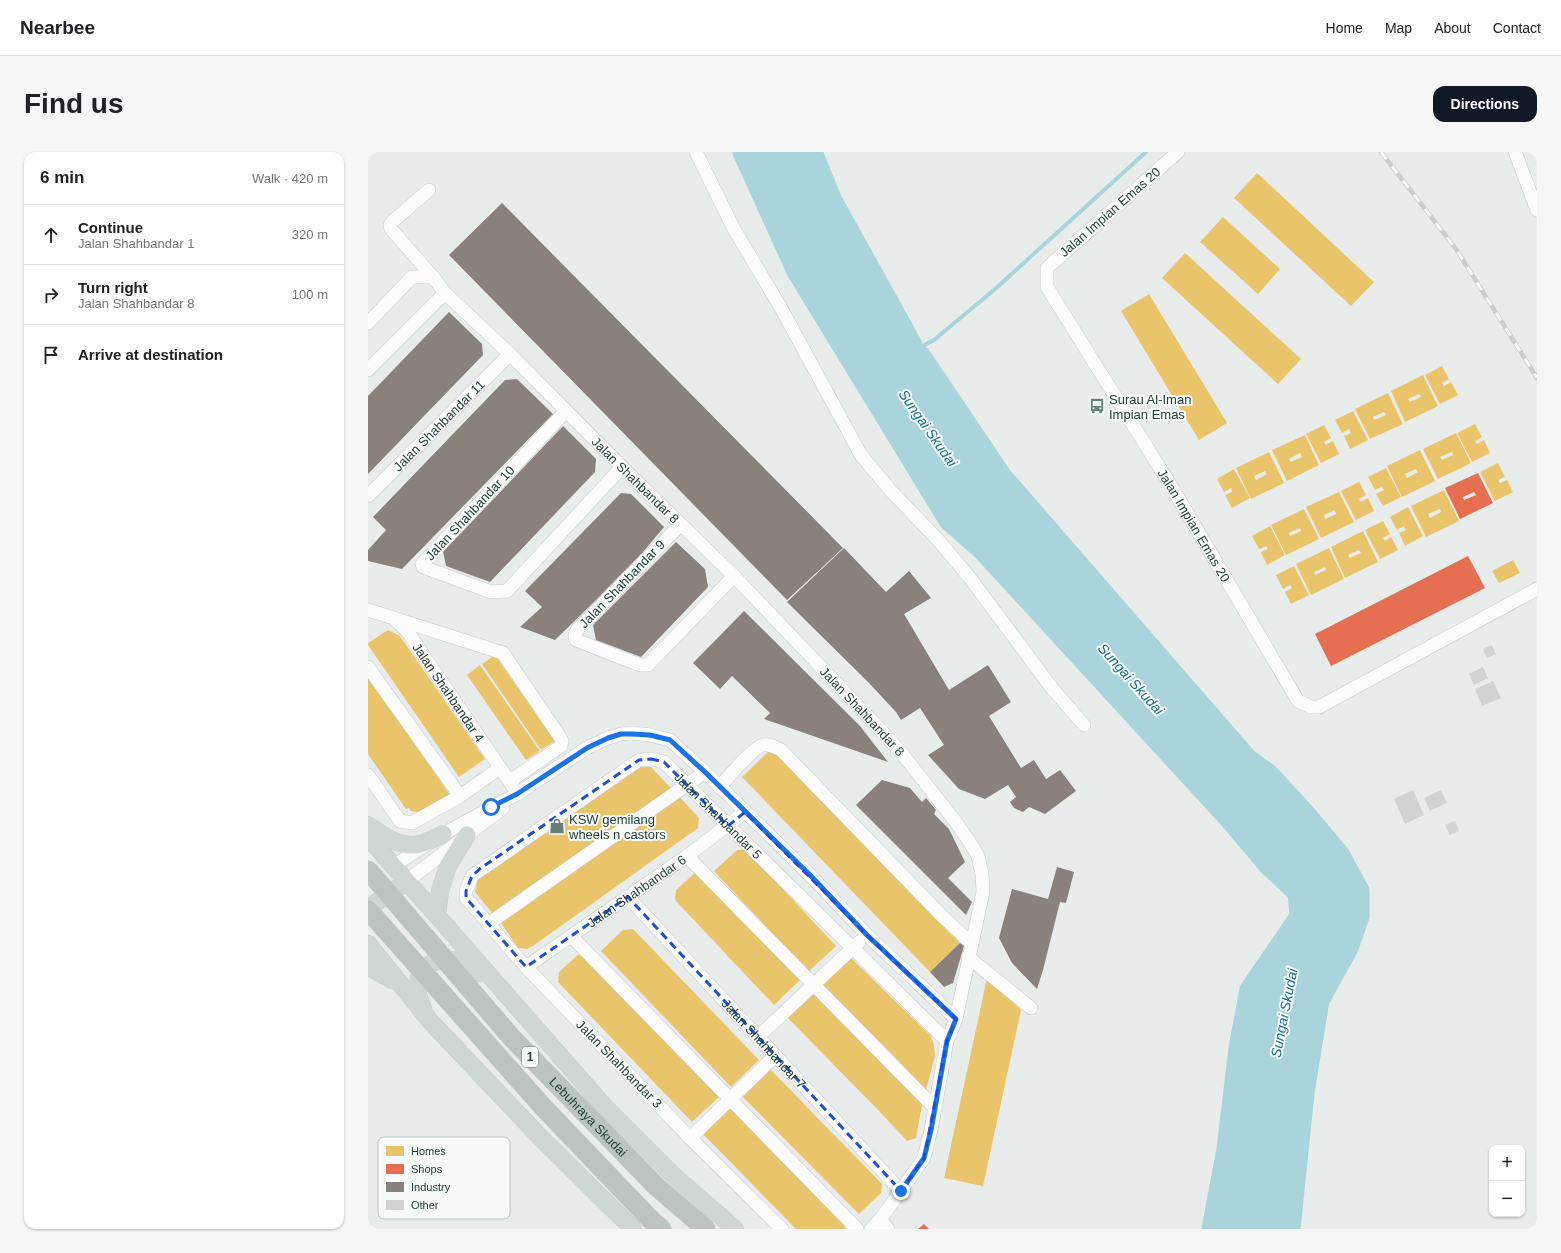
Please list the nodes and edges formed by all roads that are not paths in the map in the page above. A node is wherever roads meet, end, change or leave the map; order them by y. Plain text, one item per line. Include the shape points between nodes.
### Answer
1 (696, 152) edge
2 (1178, 152) edge
3 (1515, 152) edge
4 (429, 190) dead end
5 (1537, 210) edge
6 (433, 277) junction
7 (448, 295) junction
8 (368, 323) edge
9 (510, 354) junction
10 (368, 370) edge
11 (566, 411) junction
12 (622, 467) junction
13 (368, 496) edge
14 (680, 525) junction
15 (734, 576) junction
16 (1537, 589) edge
17 (368, 610) edge
18 (394, 618) junction
19 (368, 667) edge
20 (1084, 724) dead end
21 (500, 768) junction
22 (705, 772) junction
23 (368, 775) edge
24 (510, 781) junction
25 (686, 785) junction
26 (720, 787) junction
27 (517, 794) junction
28 (460, 796) junction
29 (745, 812) junction
30 (368, 825) edge
31 (728, 826) junction
32 (443, 834) junction
33 (467, 835) junction
34 (368, 837) edge
35 (687, 856) junction
36 (393, 866) junction
37 (368, 870) edge
38 (407, 881) junction
39 (368, 884) edge
40 (466, 891) joint
41 (628, 897) junction
42 (368, 909) edge
43 (437, 915) junction
44 (488, 924) junction
45 (867, 935) junction
46 (571, 936) junction
47 (971, 943) junction
48 (368, 944) edge
49 (852, 948) junction
50 (968, 957) junction
51 (368, 966) edge
52 (526, 967) junction
53 (814, 984) junction
54 (404, 988) junction
55 (500, 988) junction
56 (1031, 1008) dead end
57 (956, 1019) junction
58 (431, 1022) junction
59 (758, 1037) junction
60 (947, 1041) junction
61 (776, 1056) junction
62 (730, 1099) junction
63 (935, 1108) junction
64 (690, 1138) junction
65 (901, 1191) junction
66 (880, 1226) edge
67 (633, 1229) edge
68 (662, 1229) edge
69 (706, 1229) edge
70 (735, 1229) edge
71 (782, 1229) edge
72 (857, 1229) edge

1 - 20 street via 734,229 781,308 861,454 970,578 1051,687
2 - 16 street, Jalan Impian Emas 20 via 1047,268 1047,286 1173,489 1298,701 1311,707 1319,707
3 - 5 street
4 - 6 street, Jalan Shahbandar 8 via 390,226
6 - 7 street, Jalan Shahbandar 8
6 - 8 street via 412,277
7 - 9 street, Jalan Shahbandar 8
7 - 10 street
9 - 11 street, Jalan Shahbandar 8
9 - 13 street, Jalan Shahbandar 11
11 - 12 street, Jalan Shahbandar 8
11 - 12 street, Jalan Shahbandar 10 via 422,564 423,567 491,592 507,591
12 - 14 street, Jalan Shahbandar 8
14 - 15 street, Jalan Shahbandar 8
14 - 15 street, Jalan Shahbandar 9 via 577,630 576,640 635,664 648,664
15 - 47 street, Jalan Shahbandar 8 via 900,751 966,836 978,856 983,892
17 - 18 street, Jalan Shahbandar 4
18 - 21 street, Jalan Shahbandar 4 via 407,631
18 - 24 street, Jalan Shahbandar 4 via 502,653 562,741 561,746
19 - 28 street
21 - 24 street, Jalan Shahbandar 4
21 - 28 street
22 - 25 street
22 - 26 street
22 - 27 street via 670,740 650,735 621,734 587,748
23 - 28 street via 400,821 412,823
24 - 27 street, Jalan Shahbandar 4
25 - 31 street, Jalan Shahbandar 5
25 - 40 street, Jalan Shahbandar 5 via 664,762 639,760 481,868 472,876
25 - 44 street
26 - 29 street
26 - 47 street via 748,755 762,745 771,745 781,750
27 - 32 street
27 - 33 street
29 - 31 street, Jalan Shahbandar 6
29 - 45 street
30 - 32 main road via 383,836 404,845 419,844
31 - 35 street, Jalan Shahbandar 6
31 - 49 street, Jalan Shahbandar 5
32 - 36 street
33 - 38 street
33 - 43 main road via 448,866 440,891
34 - 36 main road
35 - 41 street, Jalan Shahbandar 6
35 - 53 street
36 - 38 main road
36 - 39 main road
37 - 69 highway, Lebuhraya Skudai / 1, bridge via 512,1038 657,1187
38 - 42 main road
38 - 43 main road
40 - 44 street, Jalan Shahbandar 3 via 466,898
41 - 46 street, Jalan Shahbandar 6
41 - 59 street, Jalan Shahbandar 7
42 - 68 highway, Lebuhraya Skudai / 1, bridge via 544,1108
43 - 55 main road
44 - 52 street, Jalan Shahbandar 3
45 - 49 street
45 - 57 street
46 - 52 street, Jalan Shahbandar 6
46 - 62 street
47 - 50 street, Jalan Shahbandar 8
48 - 54 main road
49 - 53 street
49 - 60 street, Jalan Shahbandar 5
50 - 56 street
50 - 57 street, Jalan Shahbandar 8
51 - 54 main road
52 - 64 street, Jalan Shahbandar 3
53 - 59 street
53 - 63 street
54 - 58 main road
55 - 58 main road via 463,962 442,960 432,963 424,968 417,983 420,1001
55 - 70 main road via 604,1106 674,1175
57 - 60 street, Jalan Shahbandar 8
58 - 67 main road via 540,1137
59 - 61 street, Jalan Shahbandar 7
60 - 63 street, Jalan Shahbandar 8
61 - 62 street
61 - 65 street, Jalan Shahbandar 7
62 - 64 street
62 - 72 street
63 - 65 street, Jalan Shahbandar 8 via 924,1158
64 - 71 street, Jalan Shahbandar 3
65 - 66 street, Jalan Shahbandar 8

